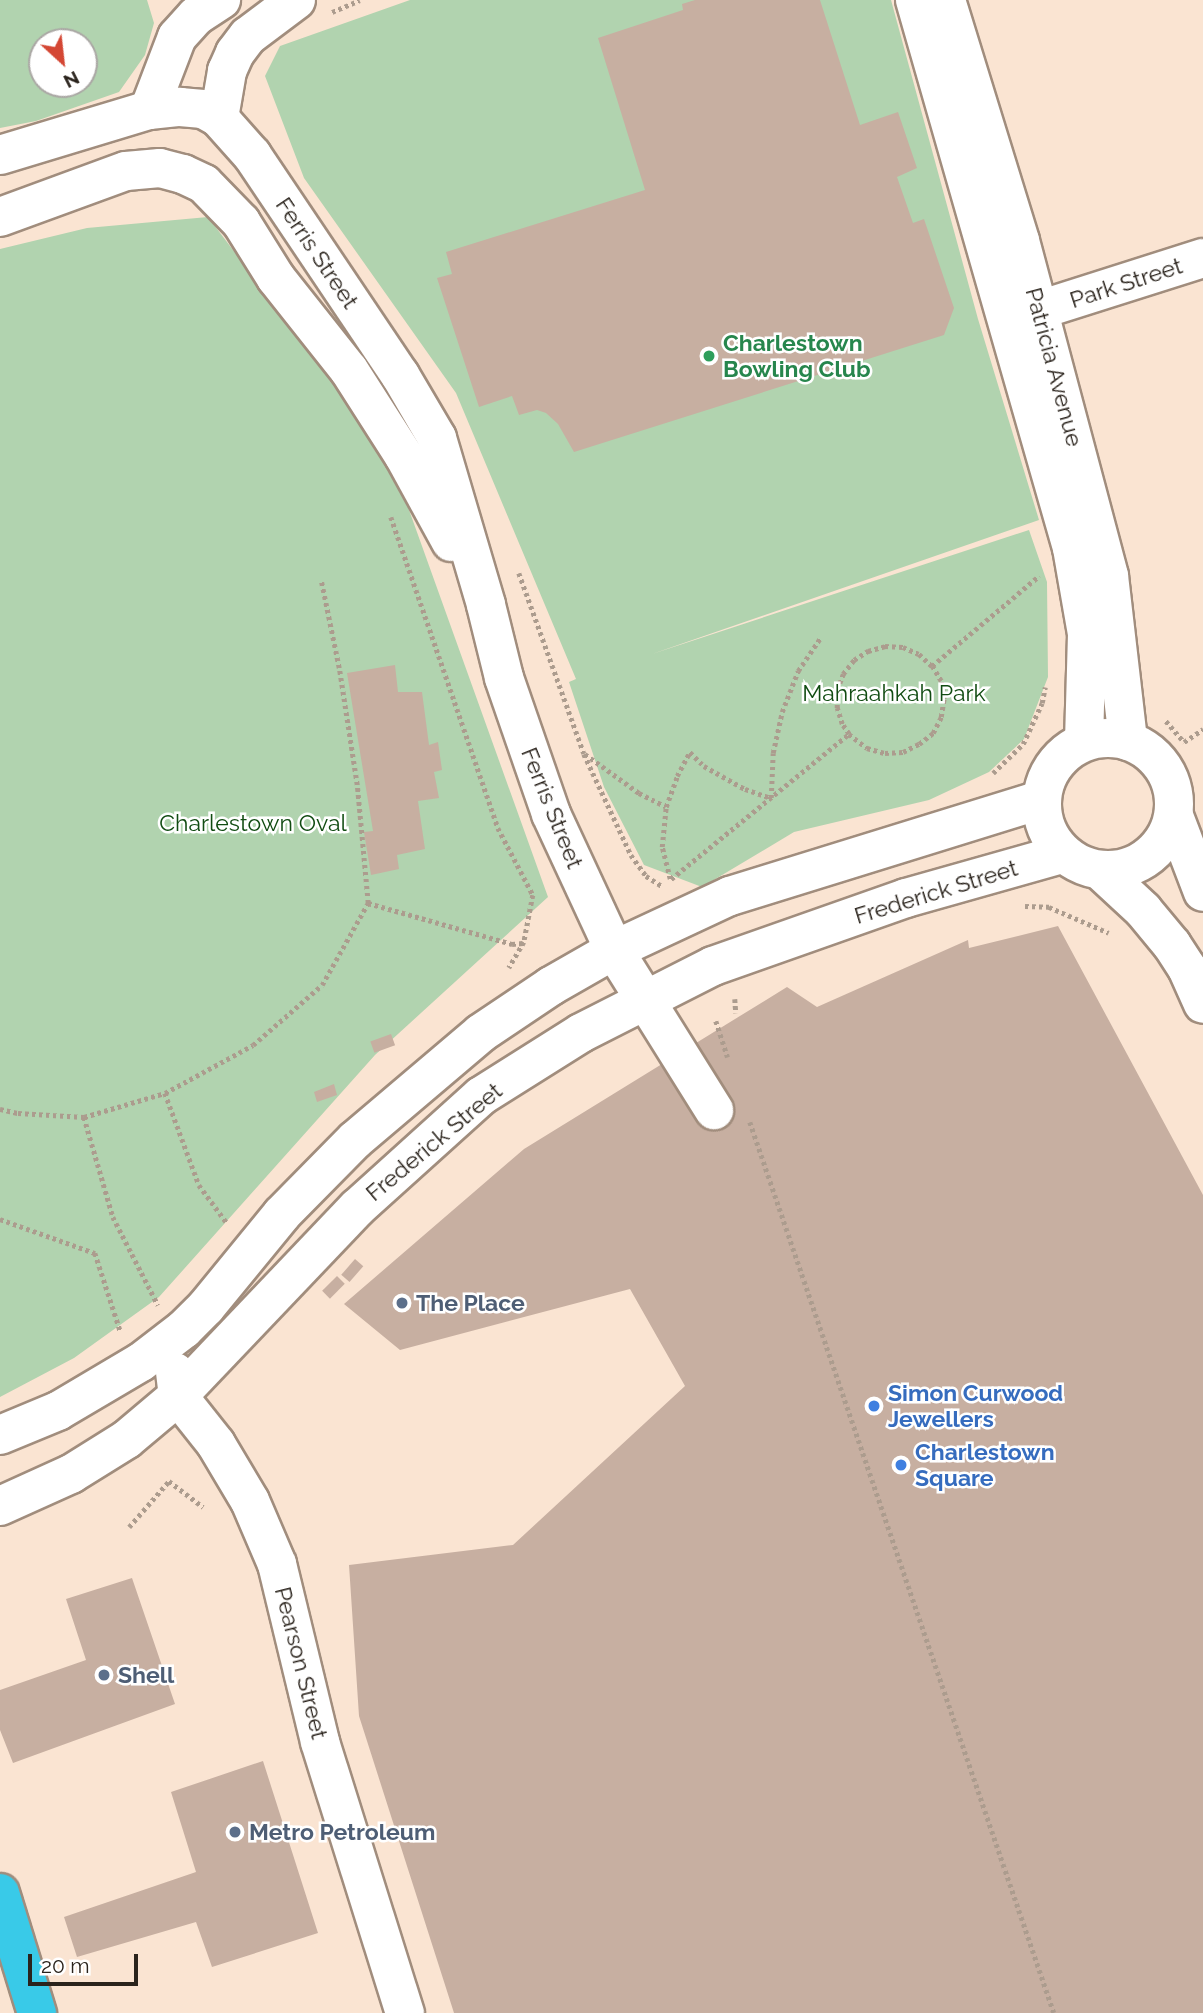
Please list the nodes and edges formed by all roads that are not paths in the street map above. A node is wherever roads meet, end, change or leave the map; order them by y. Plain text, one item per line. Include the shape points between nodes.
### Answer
1 (296, 0) edge
2 (915, 0) edge
3 (946, 0) edge
4 (199, 5) edge
5 (149, 110) junction
6 (219, 118) junction
7 (0, 155) edge
8 (0, 217) edge
9 (1203, 258) edge
10 (1024, 315) junction
11 (486, 605) junction
12 (1084, 741) junction
13 (1128, 741) junction
14 (1040, 800) junction
15 (1174, 816) junction
16 (1061, 854) junction
17 (1100, 870) junction
18 (1203, 891) edge
19 (614, 950) junction
20 (645, 1000) junction
21 (1203, 1004) edge
22 (731, 1112) road end
23 (171, 1318) junction
24 (178, 1396) junction
25 (0, 1435) edge
26 (0, 1506) edge
27 (0, 1893) edge
28 (37, 2013) edge
29 (405, 2013) edge

1 - 6 street via 248,36 235,52
2 - 10 street, Patricia Avenue
3 - 10 street, Patricia Avenue
4 - 5 street via 177,37
5 - 6 street via 203,109
5 - 7 street
6 - 11 street, Ferris Street via 252,155 424,412 437,438
8 - 11 street, Ferris Street via 126,171 160,168 204,184 241,222 276,278 349,370 404,456
9 - 10 street, Park Street
10 - 12 street, Patricia Avenue via 1087,634
10 - 13 street, Patricia Avenue via 1109,576
11 - 19 street, Ferris Street via 504,678 551,814
12 - 13 street
12 - 14 street via 1050,769
13 - 15 street via 1149,751 1164,768 1173,791
14 - 16 street via 1047,829
14 - 19 street via 730,896
15 - 17 street via 1165,839 1148,858 1119,871
15 - 18 street
16 - 17 street via 1088,869
16 - 20 street, Frederick Street via 881,907 713,966
17 - 21 street via 1172,945
19 - 20 street, Ferris Street
19 - 23 street via 481,1032 411,1090 282,1214 206,1307
20 - 22 street, Ferris Street
20 - 24 street, Frederick Street via 581,1033 481,1096 357,1208
23 - 24 street
23 - 25 street via 141,1362 58,1411
24 - 26 street, Frederick Street via 127,1439 71,1474
24 - 29 street, Pearson Street via 216,1444 244,1491 277,1564 320,1742
27 - 28 highway

